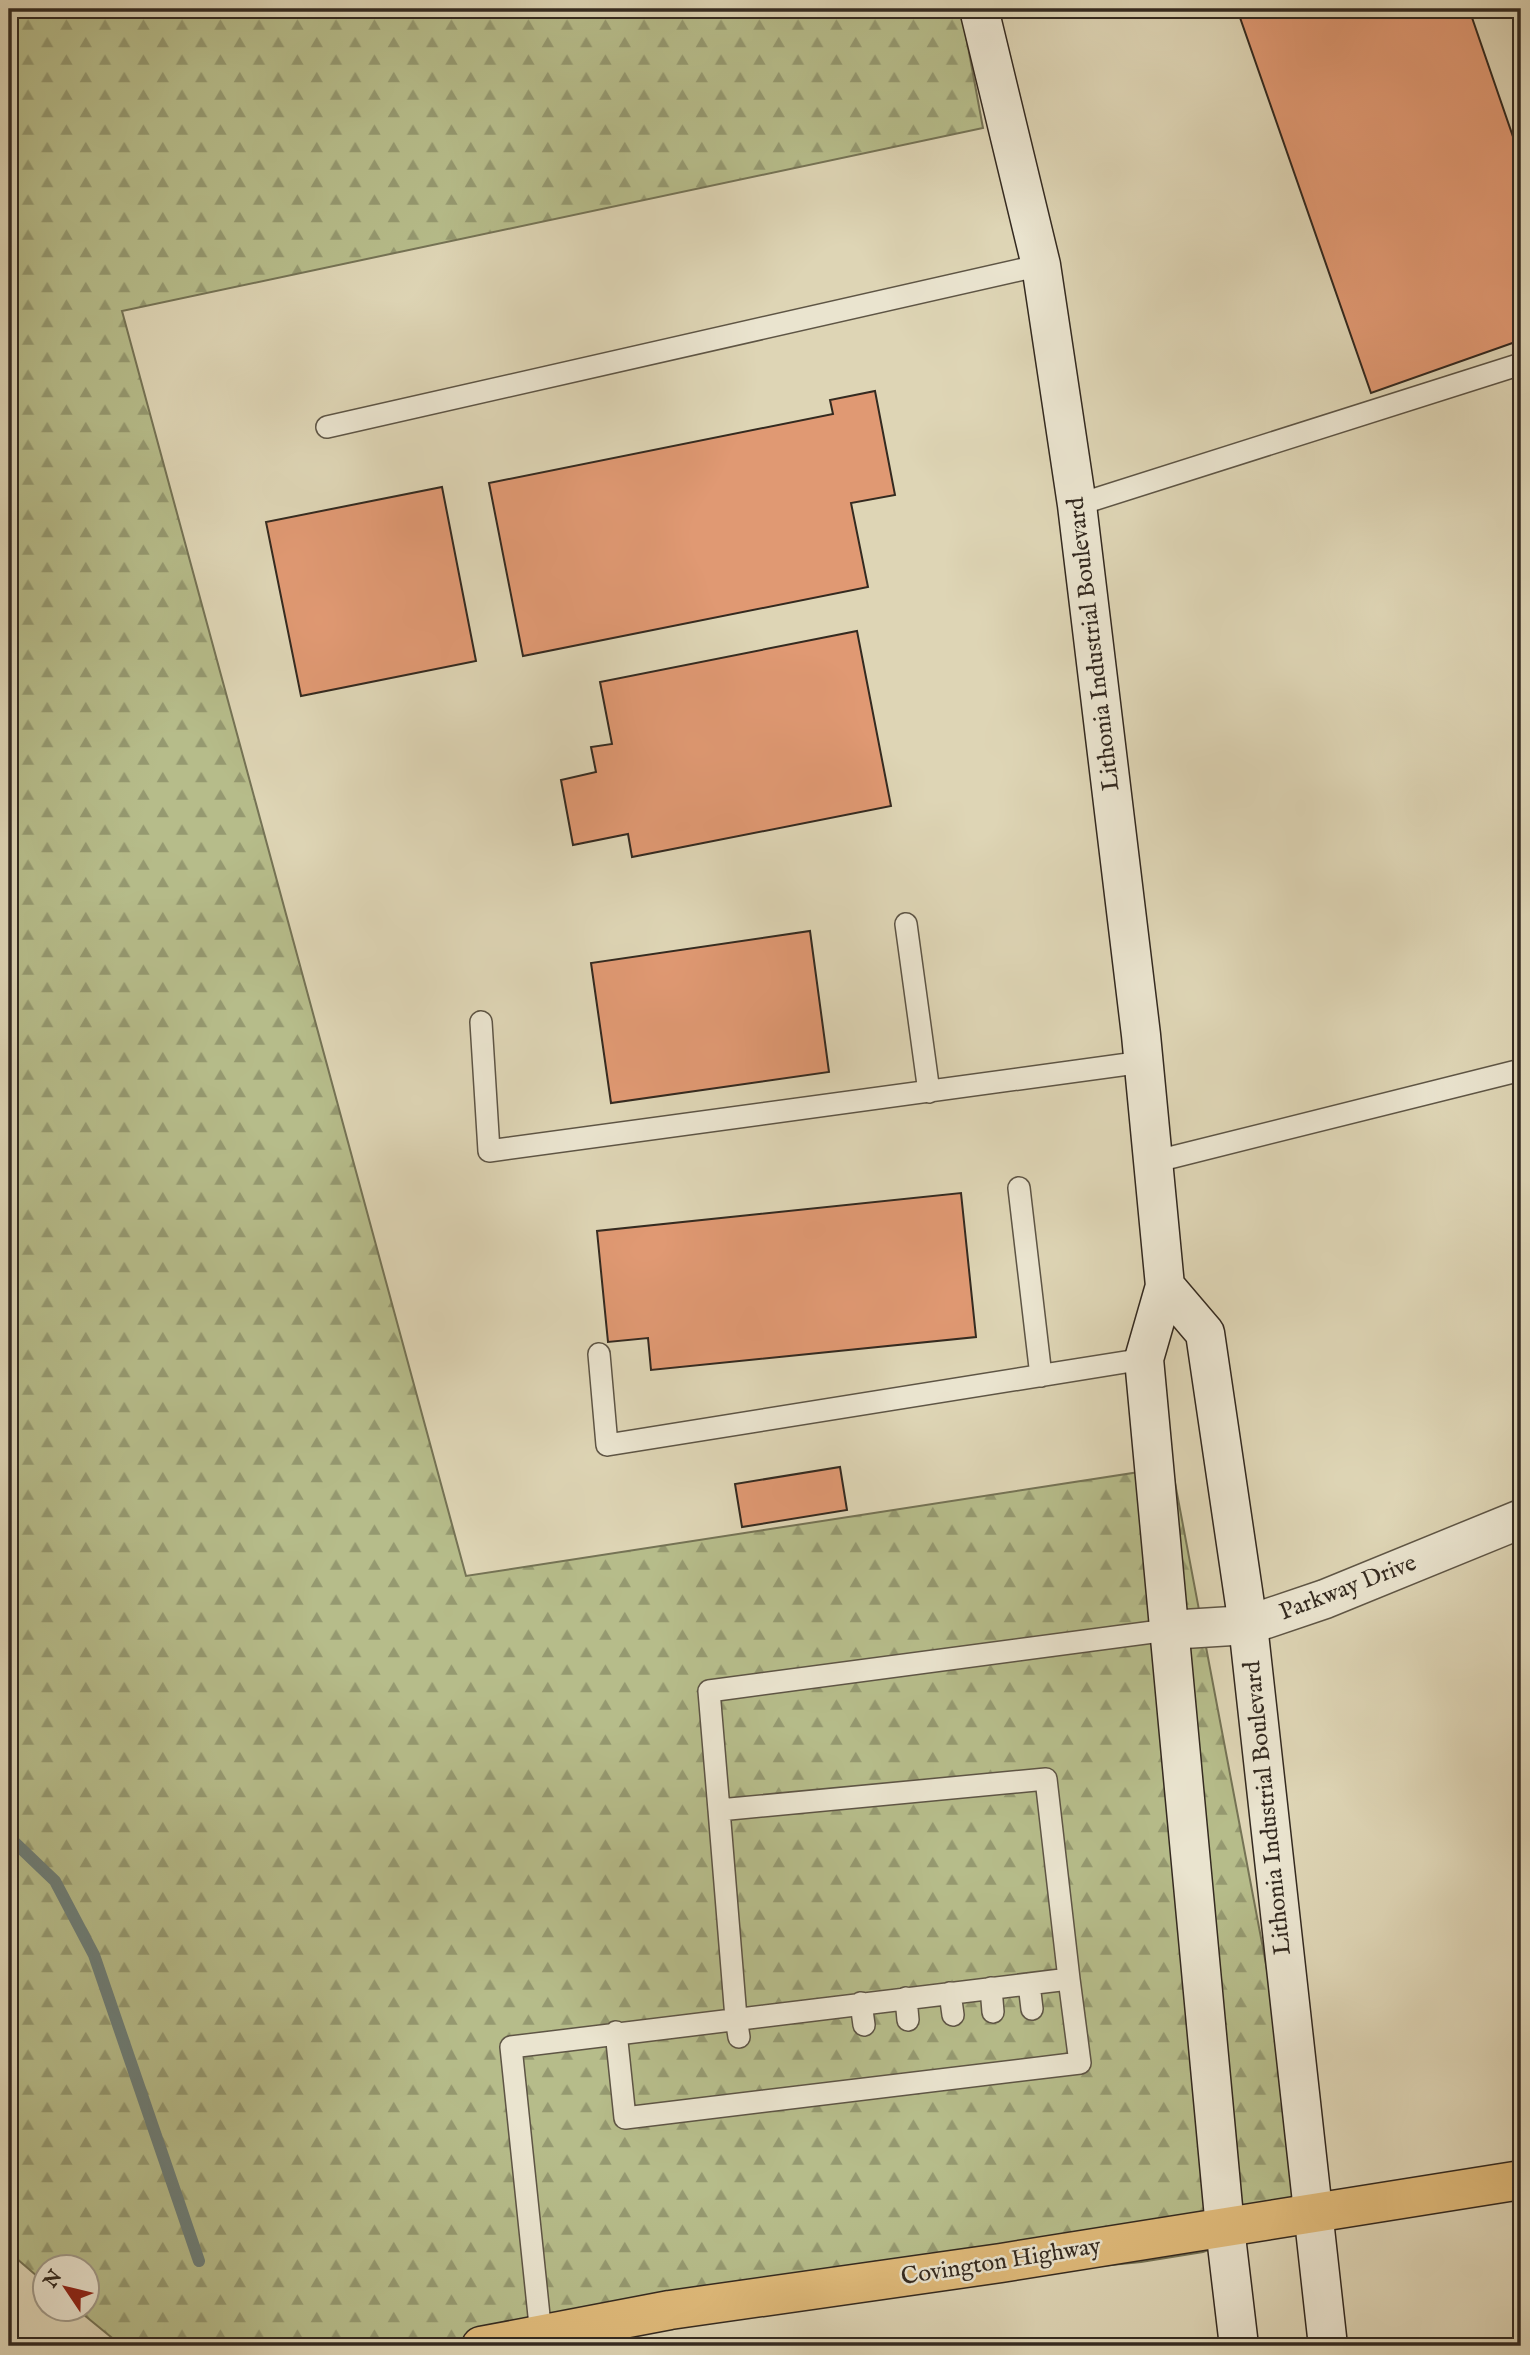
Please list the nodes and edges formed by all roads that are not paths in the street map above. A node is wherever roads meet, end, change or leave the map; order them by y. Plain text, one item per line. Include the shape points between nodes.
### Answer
1 (979, 9) edge
2 (1041, 265) junction
3 (1521, 364) edge
4 (327, 427) dead end
5 (1077, 505) junction
6 (906, 924) dead end
7 (481, 1022) dead end
8 (1143, 1062) junction
9 (1521, 1070) edge
10 (929, 1092) junction
11 (1153, 1162) junction
12 (1019, 1188) dead end
13 (1165, 1286) junction
14 (599, 1354) dead end
15 (1144, 1359) junction
16 (1041, 1376) junction
17 (1521, 1519) edge
18 (1248, 1625) junction
19 (1168, 1630) junction
20 (719, 1810) junction
21 (1069, 1979) junction
22 (1029, 1984) junction
23 (991, 1988) junction
24 (950, 1993) junction
25 (906, 1998) junction
26 (861, 2003) junction
27 (1032, 2009) dead end
28 (993, 2012) dead end
29 (953, 2015) dead end
30 (908, 2020) dead end
31 (864, 2025) dead end
32 (738, 2027) junction
33 (616, 2032) junction
34 (1521, 2180) edge
35 (1313, 2213) junction
36 (1225, 2228) junction
37 (542, 2341) edge
38 (481, 2346) edge
39 (1239, 2346) edge
40 (1328, 2346) edge

1 - 2 main road, Lithonia Industrial Boulevard
2 - 4 lane
2 - 5 main road, Lithonia Industrial Boulevard
3 - 5 lane
5 - 8 main road, Lithonia Industrial Boulevard
6 - 10 lane
7 - 10 lane via 489,1151
8 - 10 lane
8 - 11 main road, Lithonia Industrial Boulevard
9 - 11 lane
11 - 13 main road, Lithonia Industrial Boulevard
12 - 16 lane
13 - 15 main road, Lithonia Industrial Boulevard
13 - 18 main road, Lithonia Industrial Boulevard via 1205,1333
14 - 16 lane via 607,1445
15 - 16 lane
15 - 19 main road, Lithonia Industrial Boulevard
17 - 18 main road, Parkway Drive via 1325,1599
18 - 19 main road, Parkway Drive
18 - 35 main road, Lithonia Industrial Boulevard
19 - 20 lane via 709,1690
19 - 36 main road, Lithonia Industrial Boulevard
20 - 21 lane via 1046,1779
20 - 32 lane
21 - 22 lane
21 - 33 lane via 1080,2063 1040,2062 745,2096 625,2118
22 - 23 lane
22 - 27 lane
23 - 24 lane
23 - 28 lane
24 - 25 lane
24 - 29 lane
25 - 26 lane
25 - 30 lane
26 - 31 lane
26 - 32 lane via 819,2018
32 - 33 lane via 686,2033
33 - 37 lane via 511,2047
34 - 35 main road, Covington Highway
35 - 36 main road, Covington Highway
35 - 40 main road, Lithonia Industrial Boulevard
36 - 37 main road, Covington Highway via 670,2310
36 - 39 main road, Lithonia Industrial Boulevard
37 - 38 main road, Covington Highway

